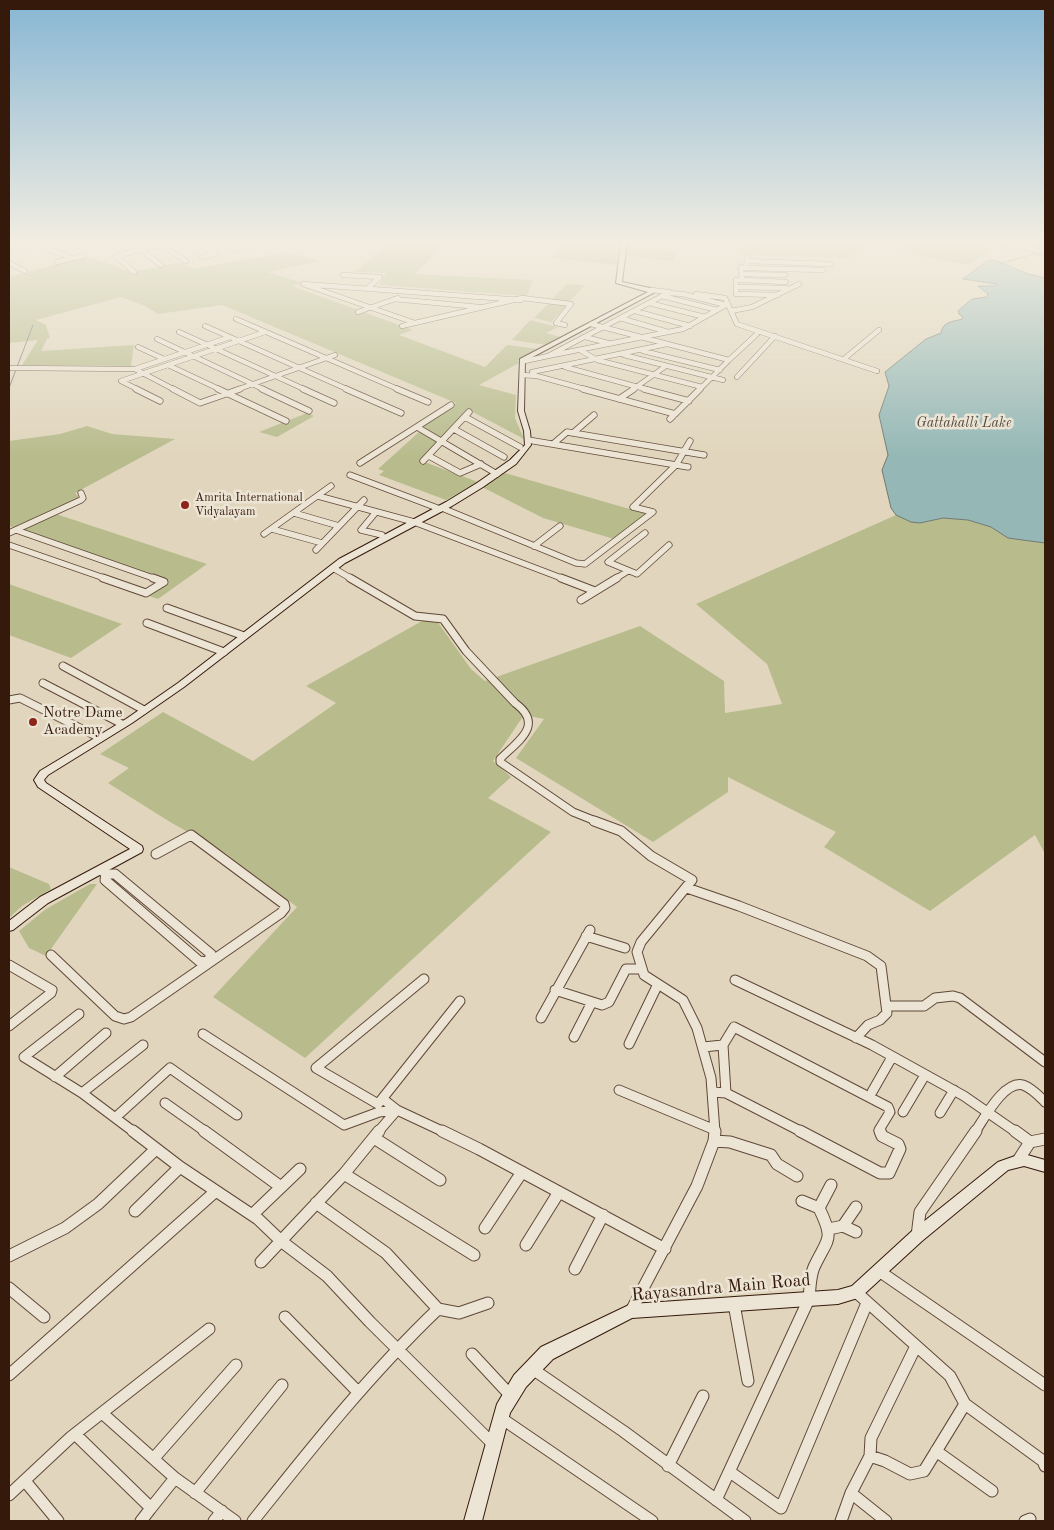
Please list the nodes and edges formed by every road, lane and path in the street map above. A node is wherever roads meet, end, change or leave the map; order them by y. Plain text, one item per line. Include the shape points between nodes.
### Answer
1 (386, 313) edge
2 (458, 313) edge
3 (564, 313) edge
4 (612, 313) edge
5 (629, 313) edge
6 (643, 313) edge
7 (691, 313) edge
8 (711, 313) edge
9 (732, 313) edge
10 (705, 317) junction
11 (620, 318) junction
12 (236, 320) dead end
13 (415, 323) junction
14 (591, 324) junction
15 (565, 325) dead end
16 (205, 326) dead end
17 (402, 326) dead end
18 (690, 326) junction
19 (603, 327) junction
20 (879, 330) dead end
21 (179, 332) dead end
22 (265, 332) junction
23 (670, 332) junction
24 (757, 334) dead end
25 (775, 336) junction
26 (230, 337) junction
27 (585, 337) junction
28 (644, 337) junction
29 (157, 339) dead end
30 (239, 341) junction
31 (610, 344) junction
32 (668, 344) junction
33 (207, 345) junction
34 (138, 347) dead end
35 (216, 349) junction
36 (580, 350) junction
37 (641, 350) junction
38 (185, 352) junction
39 (622, 354) junction
40 (335, 355) dead end
41 (194, 356) junction
42 (547, 356) junction
43 (326, 358) junction
44 (164, 359) junction
45 (844, 359) junction
46 (597, 360) junction
47 (730, 360) junction
48 (525, 361) dead end
49 (168, 365) junction
50 (666, 366) junction
51 (564, 367) junction
52 (9, 368) edge
53 (299, 368) junction
54 (135, 369) junction
55 (720, 370) junction
56 (878, 371) dead end
57 (144, 373) junction
58 (522, 374) junction
59 (653, 375) junction
60 (275, 376) junction
61 (737, 377) dead end
62 (712, 378) junction
63 (723, 380) dead end
64 (252, 384) junction
65 (636, 386) junction
66 (702, 387) junction
67 (227, 393) junction
68 (619, 399) junction
69 (689, 400) junction
70 (160, 401) dead end
71 (428, 402) dead end
72 (334, 403) dead end
73 (451, 405) dead end
74 (309, 412) dead end
75 (469, 412) dead end
76 (401, 414) dead end
77 (675, 414) junction
78 (594, 415) dead end
79 (465, 417) junction
80 (670, 419) dead end
81 (286, 421) dead end
82 (417, 427) junction
83 (454, 429) junction
84 (573, 433) junction
85 (528, 440) junction
86 (690, 441) dead end
87 (442, 442) junction
88 (553, 444) junction
89 (520, 447) dead end
90 (684, 451) junction
91 (704, 455) dead end
92 (429, 456) junction
93 (504, 457) dead end
94 (424, 461) dead end
95 (360, 463) dead end
96 (481, 464) junction
97 (676, 465) junction
98 (688, 467) dead end
99 (497, 474) junction
100 (350, 475) dead end
101 (331, 486) dead end
102 (81, 494) dead end
103 (318, 496) junction
104 (364, 500) dead end
105 (357, 507) junction
106 (441, 509) junction
107 (376, 512) junction
108 (294, 513) junction
109 (414, 522) junction
110 (339, 526) junction
111 (560, 526) dead end
112 (272, 528) junction
113 (15, 531) edge
114 (645, 533) dead end
115 (264, 534) dead end
116 (382, 535) dead end
117 (9, 537) edge
118 (322, 543) junction
119 (9, 545) edge
120 (669, 545) dead end
121 (534, 546) junction
122 (316, 550) dead end
123 (333, 568) junction
124 (628, 571) junction
125 (595, 591) junction
126 (581, 600) dead end
127 (166, 608) dead end
128 (147, 623) dead end
129 (244, 636) junction
130 (224, 652) junction
131 (63, 666) dead end
132 (43, 683) dead end
133 (9, 700) edge
134 (144, 710) junction
135 (122, 724) junction
136 (100, 738) junction
137 (156, 854) dead end
138 (104, 872) junction
139 (687, 888) junction
140 (9, 926) edge
141 (625, 948) dead end
142 (51, 955) dead end
143 (208, 962) junction
144 (10, 969) edge
145 (642, 969) junction
146 (424, 979) dead end
147 (735, 980) dead end
148 (658, 984) junction
149 (556, 990) junction
150 (460, 1001) dead end
151 (592, 1002) junction
152 (887, 1006) junction
153 (79, 1014) dead end
154 (541, 1018) dead end
155 (9, 1026) edge
156 (106, 1033) dead end
157 (202, 1034) dead end
158 (574, 1038) dead end
159 (856, 1038) junction
160 (629, 1044) dead end
161 (143, 1045) dead end
162 (723, 1045) junction
163 (702, 1047) junction
164 (892, 1057) junction
165 (1045, 1062) edge
166 (926, 1075) junction
167 (55, 1077) junction
168 (619, 1090) dead end
169 (954, 1090) junction
170 (713, 1092) junction
171 (872, 1092) dead end
172 (82, 1093) junction
173 (726, 1093) junction
174 (383, 1099) junction
175 (1045, 1102) edge
176 (165, 1103) dead end
177 (397, 1110) junction
178 (903, 1112) dead end
179 (940, 1114) dead end
180 (989, 1114) junction
181 (237, 1115) dead end
182 (116, 1117) junction
183 (715, 1130) junction
184 (374, 1138) junction
185 (1045, 1140) edge
186 (714, 1141) junction
187 (1030, 1142) junction
188 (156, 1149) junction
189 (1018, 1159) junction
190 (1045, 1166) edge
191 (180, 1167) junction
192 (300, 1169) dead end
193 (522, 1172) junction
194 (344, 1174) junction
195 (797, 1176) dead end
196 (440, 1180) dead end
197 (831, 1185) dead end
198 (281, 1187) junction
199 (216, 1191) junction
200 (559, 1192) junction
201 (802, 1201) dead end
202 (316, 1204) junction
203 (856, 1207) dead end
204 (820, 1208) junction
205 (136, 1211) dead end
206 (252, 1215) junction
207 (603, 1216) junction
208 (843, 1226) junction
209 (485, 1228) dead end
210 (829, 1229) junction
211 (856, 1232) dead end
212 (917, 1236) junction
213 (281, 1241) junction
214 (526, 1245) dead end
215 (665, 1249) junction
216 (474, 1255) dead end
217 (9, 1256) edge
218 (261, 1262) dead end
219 (575, 1269) dead end
220 (879, 1271) junction
221 (9, 1288) edge
222 (856, 1292) junction
223 (809, 1299) junction
224 (488, 1303) dead end
225 (867, 1303) junction
226 (734, 1304) junction
227 (438, 1310) junction
228 (631, 1311) junction
229 (44, 1317) dead end
230 (285, 1317) dead end
231 (208, 1329) dead end
232 (916, 1346) junction
233 (396, 1348) junction
234 (472, 1354) dead end
235 (236, 1365) dead end
236 (531, 1368) junction
237 (9, 1375) edge
238 (748, 1380) dead end
239 (282, 1385) dead end
240 (1045, 1385) edge
241 (358, 1392) junction
242 (511, 1396) junction
243 (704, 1396) dead end
244 (965, 1404) junction
245 (102, 1413) junction
246 (501, 1418) junction
247 (75, 1434) junction
248 (494, 1446) junction
249 (936, 1451) junction
250 (870, 1456) junction
251 (154, 1458) junction
252 (668, 1466) junction
253 (1045, 1466) edge
254 (730, 1472) junction
255 (175, 1478) junction
256 (25, 1481) junction
257 (992, 1491) dead end
258 (195, 1493) junction
259 (851, 1493) junction
260 (9, 1495) edge
261 (716, 1500) junction
262 (151, 1508) junction
263 (218, 1516) edge
264 (51, 1519) edge
265 (141, 1521) edge
266 (235, 1521) edge
267 (253, 1521) edge
268 (473, 1521) edge
269 (652, 1521) edge
270 (745, 1521) edge
271 (841, 1521) edge
272 (886, 1521) edge

1 - 13 street
2 - 13 street
3 - 15 street via 556,323
4 - 14 street
5 - 11 street
6 - 18 street
7 - 10 street
8 - 10 street
9 - 25 street via 737,324
10 - 18 street
11 - 19 street
11 - 23 street
12 - 22 street
13 - 17 street
14 - 19 street
14 - 58 street via 522,360
16 - 26 street
18 - 23 street
19 - 27 street
19 - 28 street
20 - 45 street
21 - 33 street
22 - 30 street
22 - 43 street
23 - 28 street
24 - 47 street
25 - 45 street
25 - 61 street
26 - 30 street
26 - 33 street
27 - 31 street
27 - 42 street
28 - 31 street
28 - 32 street
29 - 38 street
30 - 35 street
30 - 53 street
31 - 36 street
32 - 37 street
32 - 47 street
33 - 35 street
33 - 38 street
34 - 44 street
35 - 41 street
35 - 60 street
36 - 42 street
36 - 46 street
37 - 39 street
37 - 55 street
38 - 41 street
38 - 44 street
39 - 46 street
39 - 50 street
40 - 43 street
41 - 49 street
41 - 64 street
42 - 48 street
43 - 53 street
43 - 71 street
44 - 54 street
45 - 56 street
46 - 51 street
46 - 59 street
47 - 55 street
49 - 57 street
49 - 67 street
50 - 59 street
50 - 62 street
51 - 58 street
51 - 65 street
52 - 54 street
53 - 60 street
53 - 76 street
54 - 57 street
55 - 62 street
57 - 67 street via 200,403
57 - 70 street via 121,381
58 - 68 street
58 - 85 street via 521,411
59 - 65 street
59 - 66 street
60 - 64 street
60 - 72 street
62 - 63 street
62 - 66 street
64 - 67 street
64 - 74 street
65 - 68 street
65 - 69 street
66 - 69 street
67 - 81 street
68 - 77 street
69 - 77 street
73 - 82 street
75 - 79 street
77 - 80 street
78 - 84 street
79 - 83 street
79 - 89 street
82 - 87 street
82 - 95 street
83 - 87 street
83 - 93 street
84 - 88 street via 567,432
84 - 90 street
85 - 88 street
85 - 99 street via 528,445 513,462
86 - 90 street
87 - 92 street
87 - 96 street
88 - 97 street
90 - 91 street
90 - 97 street
92 - 94 street
92 - 96 street via 460,473
96 - 99 street
97 - 98 street
97 - 121 street via 633,507 653,512 590,562 576,563
99 - 106 street
100 - 106 street
101 - 103 street
102 - 113 street via 81,500
103 - 105 street
103 - 108 street
104 - 105 street
105 - 107 street
105 - 110 street
106 - 109 street
106 - 121 street
107 - 109 street
107 - 116 street via 361,530
108 - 110 street
108 - 112 street
109 - 123 street
109 - 125 street
110 - 118 street
111 - 121 street
112 - 115 street
112 - 118 street
113 - 117 street
113 - 119 street via 164,582 146,593
114 - 124 street via 607,561
118 - 122 street
120 - 124 street via 637,574
123 - 129 street
123 - 139 street via 415,616 444,619 466,651 529,714 531,722 528,729 500,762 573,812 621,831 651,856 689,877 692,880
124 - 125 street
125 - 126 street
127 - 129 street
128 - 130 street
129 - 130 street
130 - 134 street
131 - 134 street
132 - 135 street
133 - 136 street via 20,698
134 - 135 street
135 - 136 street
136 - 138 street via 44,773 39,780 138,849
137 - 143 street via 191,835 284,904 281,913
138 - 140 street via 44,900
138 - 143 street via 105,880 199,961
139 - 145 street via 641,942 637,952
139 - 152 street via 875,960 881,966
141 - 149 street via 588,933
142 - 143 street via 114,1016 124,1019
144 - 155 street via 52,990
145 - 148 street via 644,975
145 - 151 street via 626,969 609,1002 602,1005
146 - 174 street via 316,1068 378,1104
147 - 159 street
148 - 160 street
148 - 163 street via 683,1000 698,1028
149 - 151 street
149 - 154 street
150 - 174 street
151 - 158 street
152 - 159 street via 887,1014 868,1025
152 - 165 street via 924,1006 935,998 960,998
153 - 167 street via 24,1057
156 - 167 street
157 - 177 street via 344,1125 379,1112
159 - 164 street
161 - 172 street
162 - 163 street
162 - 173 street
162 - 173 street via 734,1027 738,1027 888,1107 890,1112 879,1130 900,1149 889,1173 880,1173
163 - 170 street
164 - 166 street
164 - 171 street
166 - 169 street
166 - 178 street
167 - 172 street
168 - 183 street
169 - 179 street
169 - 180 street
170 - 173 street
170 - 183 street
172 - 182 street
174 - 177 street
175 - 180 street via 1025,1085 1010,1085
176 - 198 street
177 - 184 street
177 - 193 street
180 - 187 street
180 - 212 street via 920,1212
181 - 182 street via 170,1068
182 - 188 street
183 - 186 street
184 - 194 street
184 - 196 street
185 - 187 street
186 - 195 street via 730,1142 771,1155 777,1166
186 - 215 street via 697,1186
187 - 189 street
188 - 191 street
188 - 217 street via 98,1204 72,1223
189 - 190 street
189 - 212 street, Rayasandra Main Road via 1003,1166
191 - 199 street
191 - 205 street
192 - 198 street
193 - 200 street
193 - 209 street
194 - 202 street
194 - 216 street
197 - 204 street
198 - 206 street
199 - 206 street
199 - 237 street
200 - 207 street
200 - 214 street
201 - 204 street
202 - 213 street
202 - 227 street via 386,1253
203 - 208 street
204 - 210 street
206 - 213 street
207 - 215 street
207 - 219 street
208 - 210 street
208 - 211 street
210 - 223 street via 826,1246 813,1269
212 - 220 street, Rayasandra Main Road
213 - 218 street
213 - 233 street via 327,1276
215 - 228 street
220 - 222 street, Rayasandra Main Road
220 - 240 street
221 - 229 street
222 - 223 street, Rayasandra Main Road
222 - 225 street
223 - 226 street, Rayasandra Main Road
223 - 254 street
224 - 227 street via 459,1313
225 - 232 street
225 - 254 street via 781,1508
226 - 228 street, Rayasandra Main Road
226 - 238 street
227 - 233 street
228 - 236 street, Rayasandra Main Road via 548,1352
230 - 241 street
231 - 245 street
232 - 244 street via 950,1376
232 - 250 street via 871,1438
233 - 241 street
233 - 248 street
234 - 242 street
235 - 251 street
236 - 242 street, Rayasandra Main Road
236 - 252 street
239 - 258 street
241 - 267 street
242 - 246 street, Rayasandra Main Road
243 - 252 street
244 - 249 street
244 - 253 street
245 - 247 street
245 - 251 street
246 - 248 street, Rayasandra Main Road
246 - 269 street
247 - 256 street
247 - 262 street
248 - 268 street, Rayasandra Main Road
249 - 250 street via 924,1471 917,1476 909,1476 879,1456
249 - 257 street
250 - 259 street
251 - 255 street
252 - 261 street
254 - 261 street
255 - 258 street
255 - 262 street
256 - 260 street
256 - 264 street
258 - 263 street
259 - 271 street
259 - 272 street
261 - 270 street
262 - 265 street
263 - 266 street

